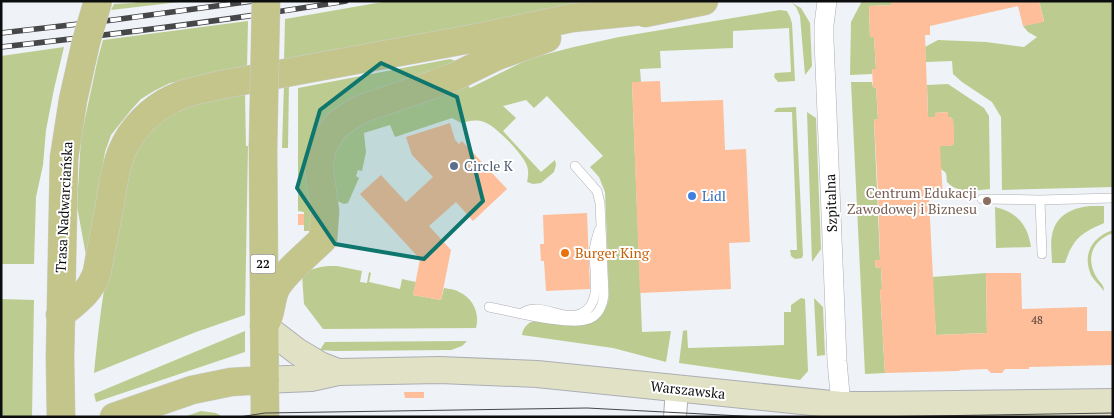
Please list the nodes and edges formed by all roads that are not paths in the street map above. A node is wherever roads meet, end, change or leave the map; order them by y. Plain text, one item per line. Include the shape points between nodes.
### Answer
1 (98, 1) edge
2 (266, 1) edge
3 (704, 1) edge
4 (827, 1) edge
5 (662, 9) junction
6 (575, 166) dead end
7 (1113, 198) edge
8 (982, 199) dead end
9 (1040, 200) junction
10 (1042, 254) dead end
11 (489, 307) dead end
12 (60, 315) junction
13 (264, 326) junction
14 (338, 372) junction
15 (265, 380) junction
16 (677, 389) junction
17 (1113, 402) edge
18 (841, 405) junction
19 (61, 417) edge
20 (114, 417) edge
21 (265, 417) edge
22 (675, 417) edge

1 - 12 main road, Trasa Nadwarciańska, bridge via 86,42 64,158
2 - 13 main road, 22, bridge
3 - 5 main road
4 - 18 street, Szpitalna via 824,40
5 - 12 main road via 572,18 220,85 171,99 138,125 121,152 94,282
5 - 13 main road via 517,48 435,84 364,108 338,124 323,146 320,158 324,239 279,282
6 - 11 lane via 597,191 600,203 602,306 592,318 571,322
7 - 9 lane
8 - 9 lane
9 - 10 lane
12 - 19 main road, Trasa Nadwarciańska
13 - 14 main road via 298,352
13 - 15 main road, 22
14 - 15 main road, Warszawska via 311,378
14 - 16 main road, Warszawska via 440,370 537,374
15 - 20 main road via 231,382 192,390
15 - 21 main road, 22
16 - 18 main road, Warszawska
16 - 22 street
17 - 18 main road, Warszawska

